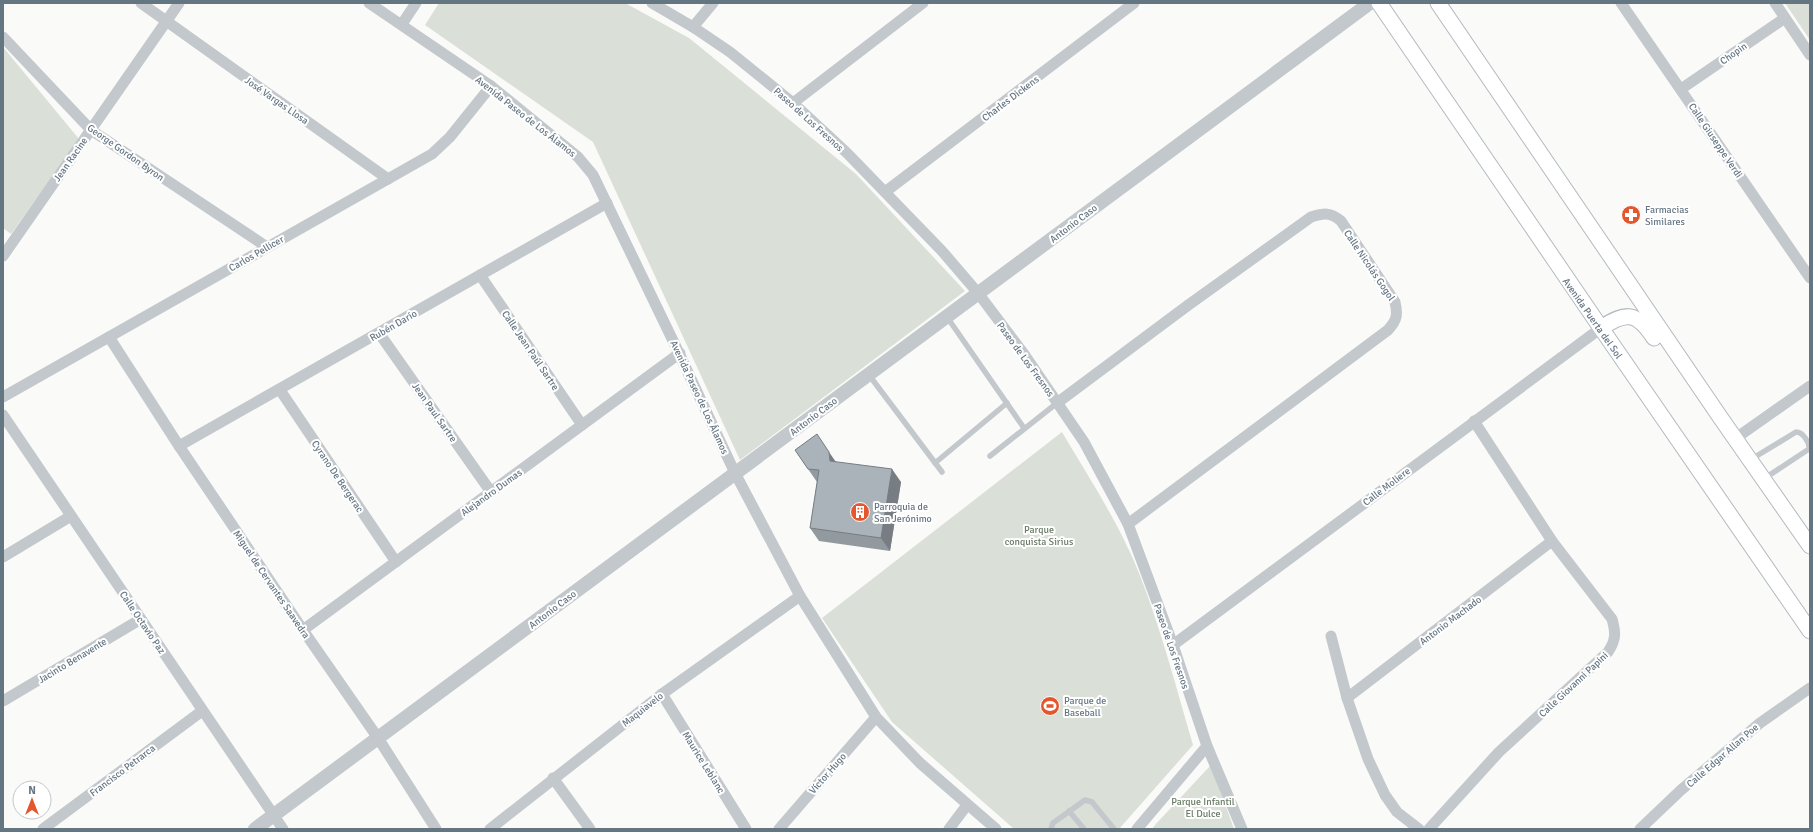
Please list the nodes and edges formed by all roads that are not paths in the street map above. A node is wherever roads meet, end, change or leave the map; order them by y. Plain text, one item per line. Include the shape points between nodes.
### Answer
1 (141, 3) edge
2 (179, 3) edge
3 (369, 3) edge
4 (416, 3) edge
5 (652, 3) edge
6 (713, 3) edge
7 (924, 3) edge
8 (1134, 3) edge
9 (1370, 3) edge
10 (1379, 3) edge
11 (1438, 3) edge
12 (1621, 3) edge
13 (1775, 3) edge
14 (1785, 18) junction
15 (166, 22) junction
16 (402, 24) junction
17 (693, 26) junction
18 (3, 37) edge
19 (1810, 55) edge
20 (491, 86) junction
21 (1681, 89) junction
22 (793, 103) junction
23 (91, 130) junction
24 (388, 179) junction
25 (885, 192) junction
26 (607, 203) junction
27 (267, 247) junction
28 (5, 249) edge
29 (480, 275) junction
30 (1810, 278) edge
31 (978, 293) junction
32 (947, 316) junction
33 (1600, 328) junction
34 (379, 332) junction
35 (109, 337) junction
36 (680, 353) junction
37 (868, 374) junction
38 (1810, 386) edge
39 (280, 390) junction
40 (3, 397) edge
41 (1057, 403) junction
42 (1007, 404) junction
43 (3, 415) edge
44 (1720, 417) junction
45 (1474, 421) junction
46 (582, 425) junction
47 (1024, 428) junction
48 (1736, 438) junction
49 (179, 446) junction
50 (990, 456) dead end
51 (1750, 460) junction
52 (935, 463) junction
53 (942, 472) dead end
54 (735, 474) junction
55 (1765, 478) junction
56 (491, 492) junction
57 (71, 516) junction
58 (1128, 524) junction
59 (1552, 542) junction
60 (1810, 546) edge
61 (3, 556) edge
62 (396, 562) junction
63 (800, 596) junction
64 (1790, 602) junction
65 (141, 619) junction
66 (1810, 622) edge
67 (303, 630) junction
68 (1810, 631) edge
69 (1331, 636) dead end
70 (1173, 645) junction
71 (1810, 688) edge
72 (662, 694) junction
73 (1347, 698) junction
74 (3, 700) edge
75 (202, 711) junction
76 (876, 718) junction
77 (378, 738) junction
78 (1207, 746) junction
79 (553, 778) junction
80 (967, 805) junction
81 (1070, 811) junction
82 (274, 815) junction
83 (43, 829) edge
84 (255, 829) edge
85 (283, 829) edge
86 (436, 829) edge
87 (490, 829) edge
88 (590, 829) edge
89 (746, 829) edge
90 (779, 829) edge
91 (949, 829) edge
92 (996, 829) edge
93 (1051, 829) edge
94 (1084, 829) edge
95 (1114, 829) edge
96 (1137, 829) edge
97 (1242, 829) edge
98 (1419, 829) edge
99 (1429, 829) edge
100 (1640, 829) edge

1 - 15 street, José Vargas Llosa
2 - 15 street, Jean Racine
3 - 16 street, Avenida Paseo de Los Álamos
4 - 16 street
5 - 17 street, Paseo de Los Fresnos
6 - 17 street
7 - 22 street
8 - 25 street, Charles Dickens
9 - 31 street, Antonio Caso
10 - 33 main road, Avenida Puerta del Sol
11 - 44 main road
12 - 21 street, Calle Giuseppe Verdi
13 - 14 street
14 - 19 street
14 - 21 street, Chopin
15 - 23 street, Jean Racine
15 - 24 street, José Vargas Llosa
16 - 20 street, Avenida Paseo de Los Álamos
17 - 22 street, Paseo de Los Fresnos
18 - 23 street, George Gordon Byron
20 - 24 street, Carlos Pellicer via 450,137 432,154
20 - 26 street, Avenida Paseo de Los Álamos via 578,156 593,175
21 - 30 street, Calle Giuseppe Verdi
22 - 25 street, Paseo de Los Fresnos
23 - 27 street, George Gordon Byron
23 - 28 street, Jean Racine
24 - 27 street, Carlos Pellicer
25 - 31 street, Paseo de Los Fresnos
26 - 29 street, Rubén Darío
26 - 36 street, Avenida Paseo de Los Álamos
27 - 35 street, Carlos Pellicer
29 - 34 street, Rubén Darío
29 - 46 street, Calle Jean Paúl Sartre
31 - 32 street, Antonio Caso
31 - 41 street, Paseo de Los Fresnos
32 - 37 street, Antonio Caso
32 - 42 lane
33 - 44 main road via 1624,316 1635,317 1645,324 1700,406
33 - 45 street, Calle Moliere
33 - 64 main road, Avenida Puerta del Sol
34 - 39 street, Rubén Darío
34 - 56 street, Jean Paul Sartre
35 - 40 street, Carlos Pellicer
35 - 49 street, Miguel de Cervantes Saavedra
36 - 46 street, Alejandro Dumas
36 - 54 street, Avenida Paseo de Los Álamos
37 - 52 lane
37 - 54 street, Antonio Caso
38 - 48 street
39 - 49 street, Rubén Darío
39 - 62 street, Cyrano De Bergerac
41 - 47 lane
41 - 58 street, Paseo de Los Fresnos via 1084,442
41 - 58 street, Calle Nicolás Gogol via 1311,217 1323,213 1332,214 1341,221 1395,302 1398,314 1396,321 1388,330
42 - 47 lane
42 - 52 lane
43 - 57 street, Calle Octavio Paz
44 - 48 main road
45 - 59 street, Calle Giovanni Papini
45 - 70 street, Calle Moliere
46 - 56 street, Alejandro Dumas
47 - 50 lane
48 - 51 main road
49 - 67 street, Miguel de Cervantes Saavedra
51 - 55 main road
51 - 55 lane via 1796,432 1802,434 1809,449
52 - 53 lane
54 - 63 street, Avenida Paseo de Los Álamos
54 - 77 street, Antonio Caso
55 - 60 main road
56 - 62 street, Alejandro Dumas
57 - 61 street
57 - 65 street, Calle Octavio Paz
58 - 70 street, Paseo de Los Fresnos
59 - 73 street, Antonio Machado
59 - 99 street, Calle Giovanni Papini via 1612,619 1616,631 1615,642 1608,652 1499,752
62 - 67 street, Alejandro Dumas
63 - 72 street, Maquiavelo
63 - 76 street, Avenida Paseo de Los Álamos
64 - 66 main road
64 - 68 main road, Avenida Puerta del Sol
65 - 74 street, Jacinto Benavente
65 - 75 street, Calle Octavio Paz
67 - 77 street, Miguel de Cervantes Saavedra
69 - 73 street
70 - 78 street, Paseo de Los Fresnos
71 - 100 street, Calle Edgar Allan Poe via 1760,723 1681,790
72 - 79 street, Maquiavelo
72 - 89 street, Maurice Leblanc
73 - 98 street via 1368,759 1386,796 1397,812
75 - 82 street, Calle Octavio Paz
75 - 83 street, Francisco Petrarca
76 - 80 street, Avenida Paseo de Los Álamos via 920,763
76 - 90 street, Víctor Hugo
77 - 82 street, Antonio Caso
77 - 86 street, Miguel de Cervantes Saavedra
78 - 96 street
78 - 97 street, Paseo de Los Fresnos
79 - 87 street, Maquiavelo
79 - 88 street
80 - 91 street
80 - 92 street, Avenida Paseo de Los Álamos
81 - 93 lane via 1053,823
81 - 94 lane
81 - 95 lane via 1085,800 1090,800
82 - 84 street, Antonio Caso
82 - 85 street, Calle Octavio Paz

